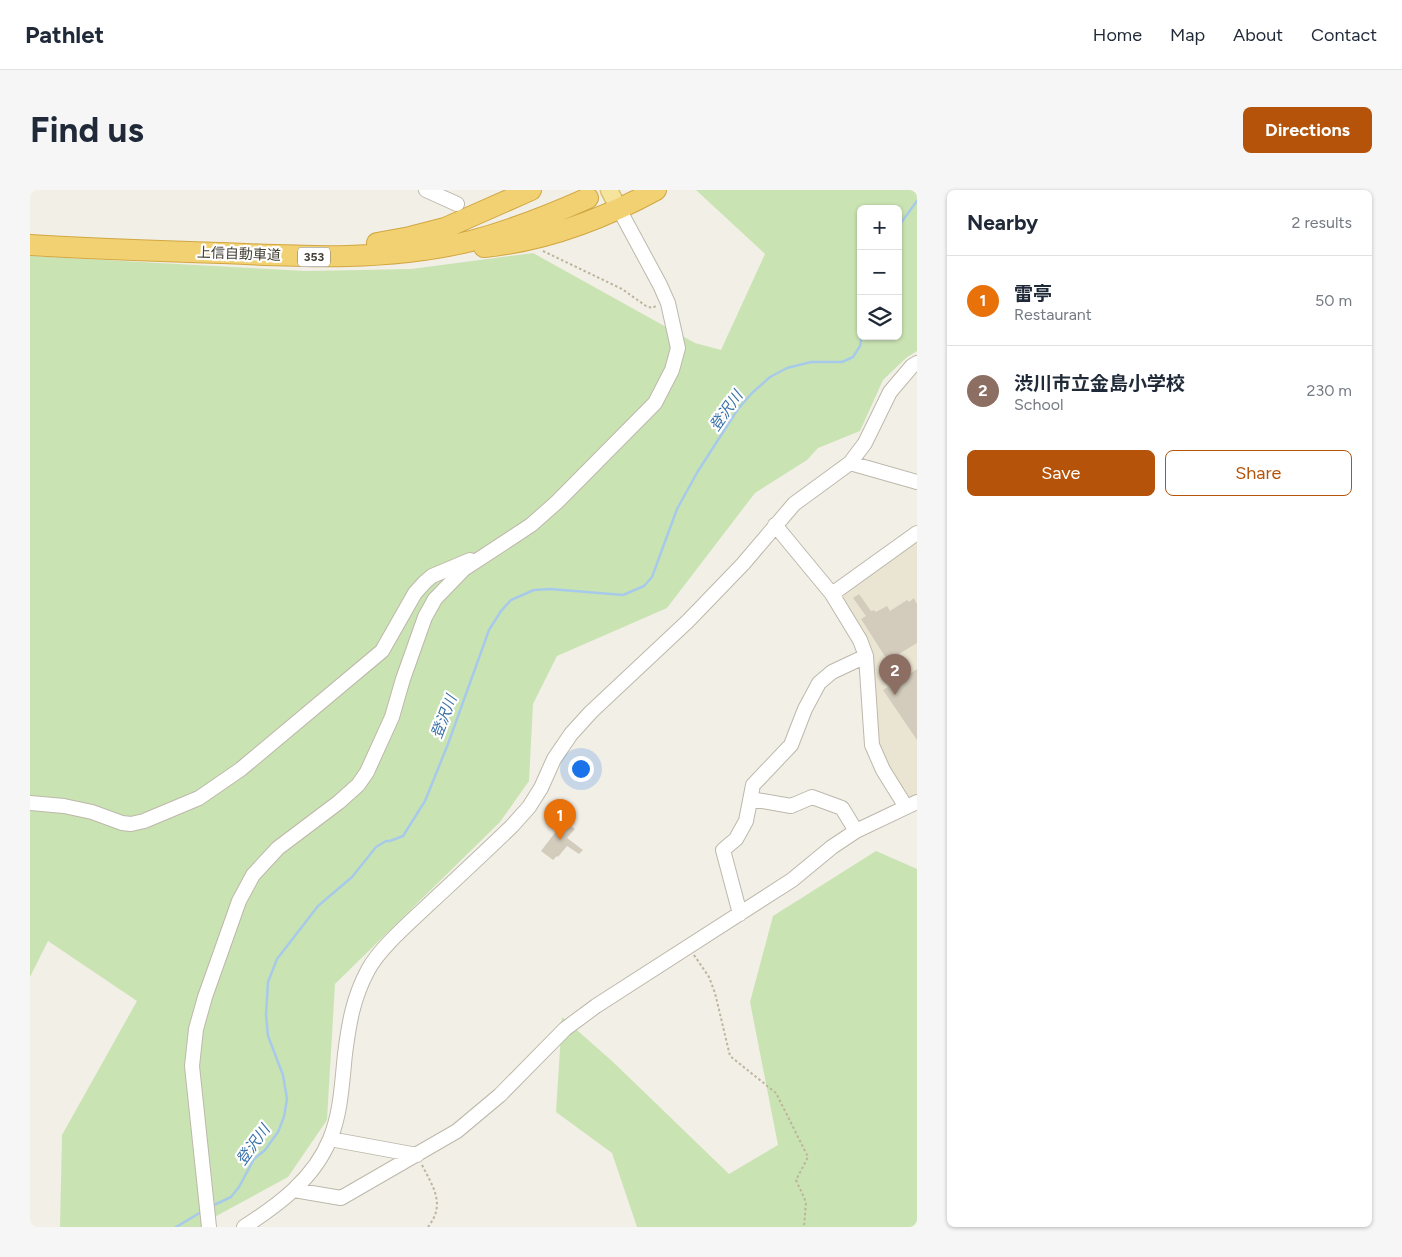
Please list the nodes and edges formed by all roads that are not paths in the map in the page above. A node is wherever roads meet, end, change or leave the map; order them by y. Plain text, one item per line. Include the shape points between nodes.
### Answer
1 (426, 190) edge
2 (531, 190) edge
3 (609, 190) edge
4 (656, 190) edge
5 (587, 194) edge
6 (457, 204) dead end
7 (619, 209) junction
8 (30, 238) edge
9 (30, 246) edge
10 (369, 251) junction
11 (917, 362) edge
12 (850, 463) junction
13 (917, 482) edge
14 (775, 524) junction
15 (917, 533) edge
16 (488, 553) junction
17 (832, 594) junction
18 (866, 656) junction
19 (751, 798) junction
20 (30, 803) edge
21 (911, 804) edge
22 (856, 831) junction
23 (740, 914) junction
24 (330, 1139) junction
25 (417, 1155) junction
26 (294, 1190) junction
27 (208, 1224) edge
28 (244, 1227) edge

1 - 6 street
2 - 10 highway via 445,228
3 - 7 main road
4 - 7 highway
5 - 10 highway, 上信自動車道 / 353 via 473,232
7 - 10 highway via 532,240 498,246 405,256
7 - 16 street via 668,303 678,348 672,370 655,403 558,502 531,525
8 - 10 highway, 上信自動車道 / 353
9 - 10 highway, 上信自動車道 / 353 via 289,256
11 - 12 street via 890,392 865,443
12 - 13 street
12 - 14 street via 794,504
14 - 17 street
14 - 24 street via 743,564 695,614 571,734 529,807 512,826 397,934 369,968 355,996 338,1113
15 - 17 street
16 - 20 street via 432,576 415,593 382,651 241,769 199,798 144,822 131,824 64,806
16 - 27 street via 464,569 435,599 425,617 392,717 358,785 278,848 253,875 238,901 196,1029 192,1066
17 - 18 street
18 - 19 street via 832,672 819,683 791,745 753,784
18 - 21 street via 872,745 883,770
19 - 22 street via 791,806 812,797 842,808
19 - 23 street via 746,821 736,838 723,850
21 - 22 street
22 - 23 street via 832,846 792,880
23 - 25 street via 565,1029 500,1095 457,1131
24 - 25 street
24 - 26 street via 320,1160
25 - 26 street via 341,1198
26 - 28 street

